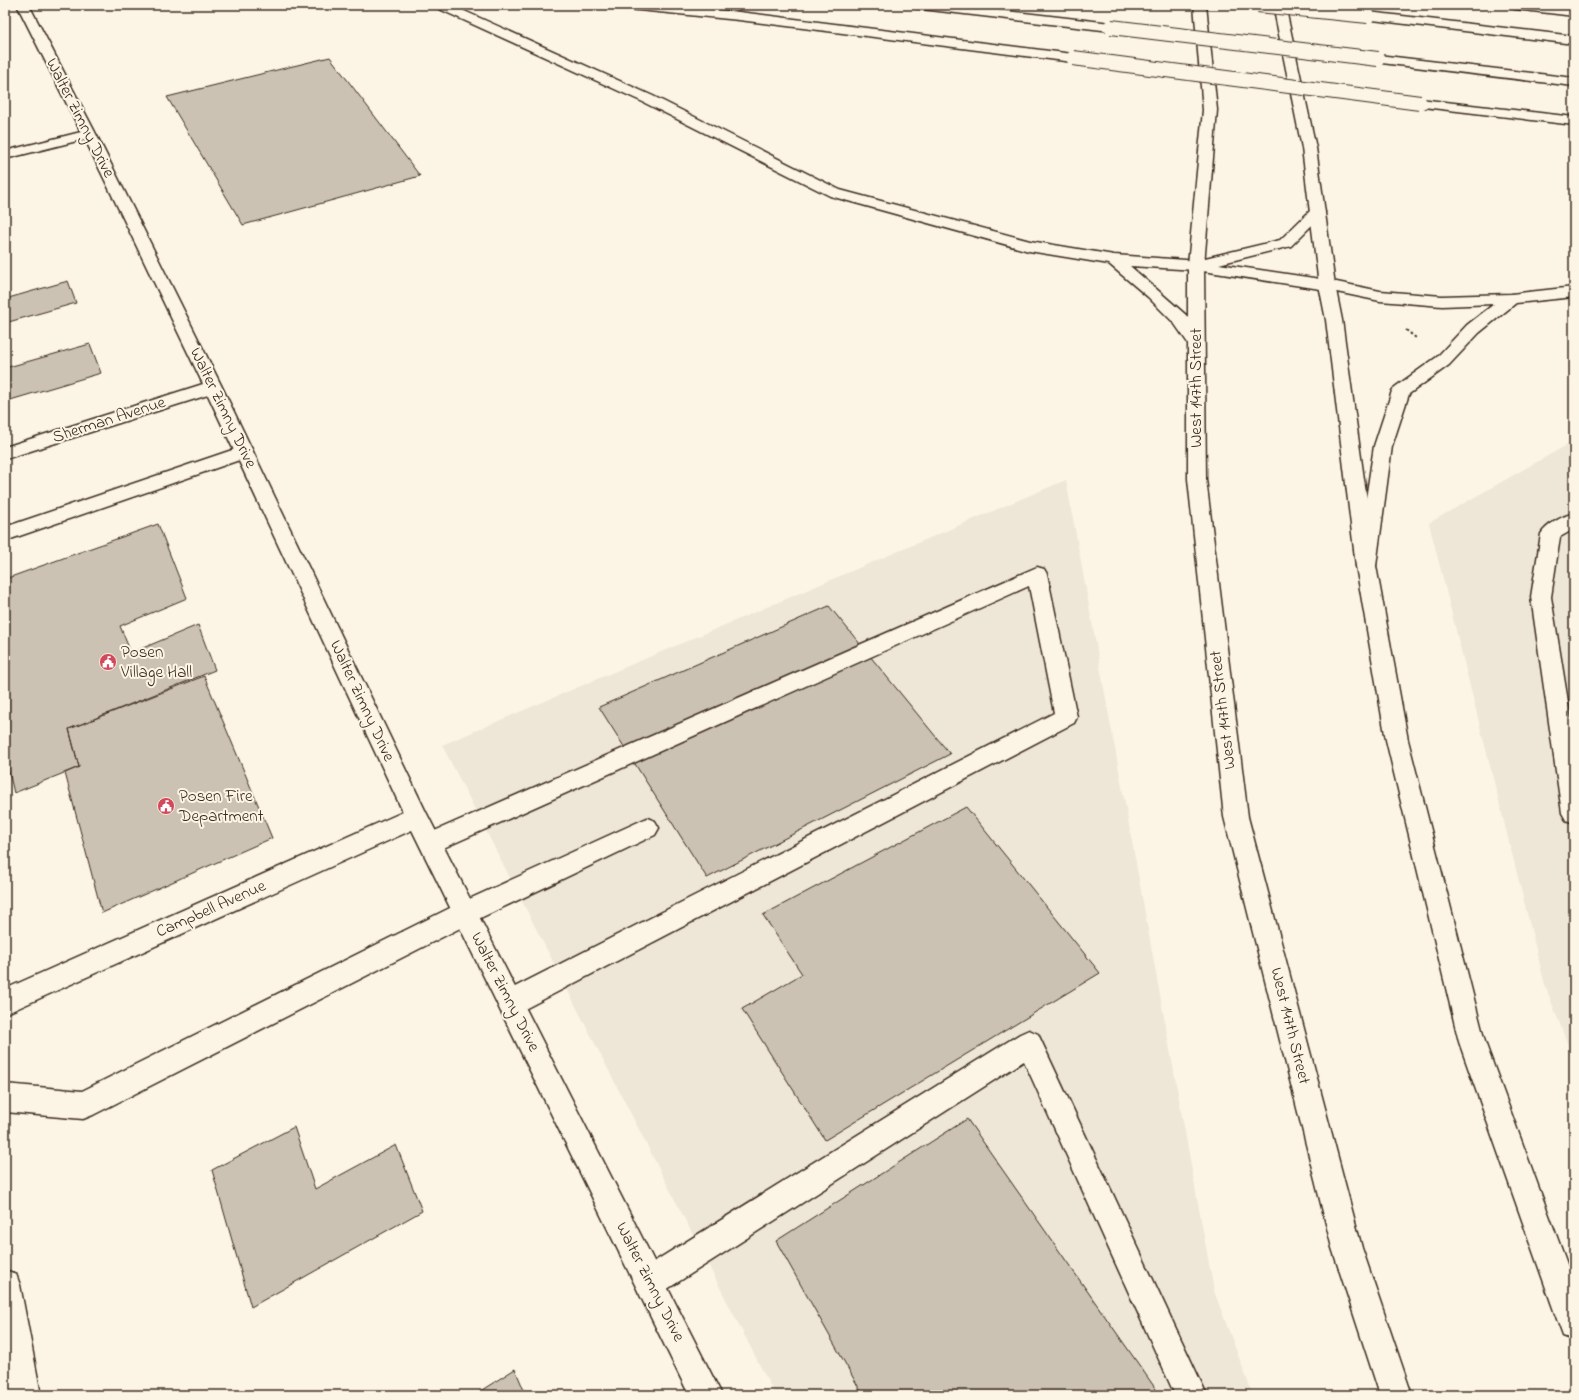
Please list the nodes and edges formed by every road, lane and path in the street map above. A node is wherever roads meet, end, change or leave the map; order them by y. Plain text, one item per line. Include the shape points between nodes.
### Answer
1 (23, 5) edge
2 (441, 5) edge
3 (628, 5) edge
4 (921, 5) edge
5 (1200, 5) edge
6 (1258, 5) edge
7 (1279, 5) edge
8 (1514, 5) edge
9 (1574, 12) edge
10 (1574, 40) edge
11 (1574, 82) edge
12 (1574, 121) edge
13 (89, 134) junction
14 (5, 155) edge
15 (1317, 212) junction
16 (1114, 260) junction
17 (1196, 265) junction
18 (1327, 285) junction
19 (1574, 292) edge
20 (1511, 299) junction
21 (1405, 328) dead end
22 (1418, 339) dead end
23 (1196, 342) junction
24 (213, 387) junction
25 (244, 452) junction
26 (5, 453) edge
27 (1574, 520) edge
28 (5, 534) edge
29 (1366, 566) junction
30 (1574, 813) edge
31 (417, 817) junction
32 (647, 828) dead end
33 (431, 843) junction
34 (466, 913) junction
35 (5, 1002) edge
36 (510, 1003) junction
37 (5, 1098) edge
38 (650, 1282) junction
39 (5, 1285) edge
40 (1574, 1325) edge
41 (25, 1395) edge
42 (706, 1395) edge
43 (1192, 1395) edge
44 (1396, 1395) edge

1 - 13 main road, Walter Zimny Drive
2 - 16 main road via 648,99 835,193 1030,246
3 - 12 main road, bridge via 739,16
4 - 11 main road, bridge
5 - 17 main road, West 147th Street via 1210,110
6 - 10 main road, bridge
7 - 15 main road via 1309,148
8 - 9 main road
13 - 14 main road
13 - 24 main road, Walter Zimny Drive
15 - 17 main road via 1285,243
15 - 18 main road
16 - 17 main road
16 - 23 main road via 1180,319
17 - 18 main road
17 - 23 main road, West 147th Street
18 - 20 main road via 1380,296 1442,301
18 - 29 main road via 1335,327
19 - 20 main road
20 - 29 main road via 1473,329 1443,362 1401,392 1383,446
21 - 22 path
23 - 44 main road, West 147th Street via 1197,478 1236,817 1347,1248
24 - 25 main road, Walter Zimny Drive
24 - 26 main road, Sherman Avenue
25 - 28 main road
25 - 31 main road, Walter Zimny Drive
27 - 30 main road via 1551,534 1541,596
29 - 40 main road via 1397,740 1472,1042
31 - 33 main road, Walter Zimny Drive
31 - 35 main road, Campbell Avenue
32 - 34 main road
33 - 34 main road, Walter Zimny Drive
33 - 36 main road via 1037,574 1066,717
34 - 36 main road, Walter Zimny Drive
34 - 37 main road via 83,1105
36 - 38 main road, Walter Zimny Drive
38 - 42 main road, Walter Zimny Drive
38 - 43 main road via 1029,1043
39 - 41 main road

